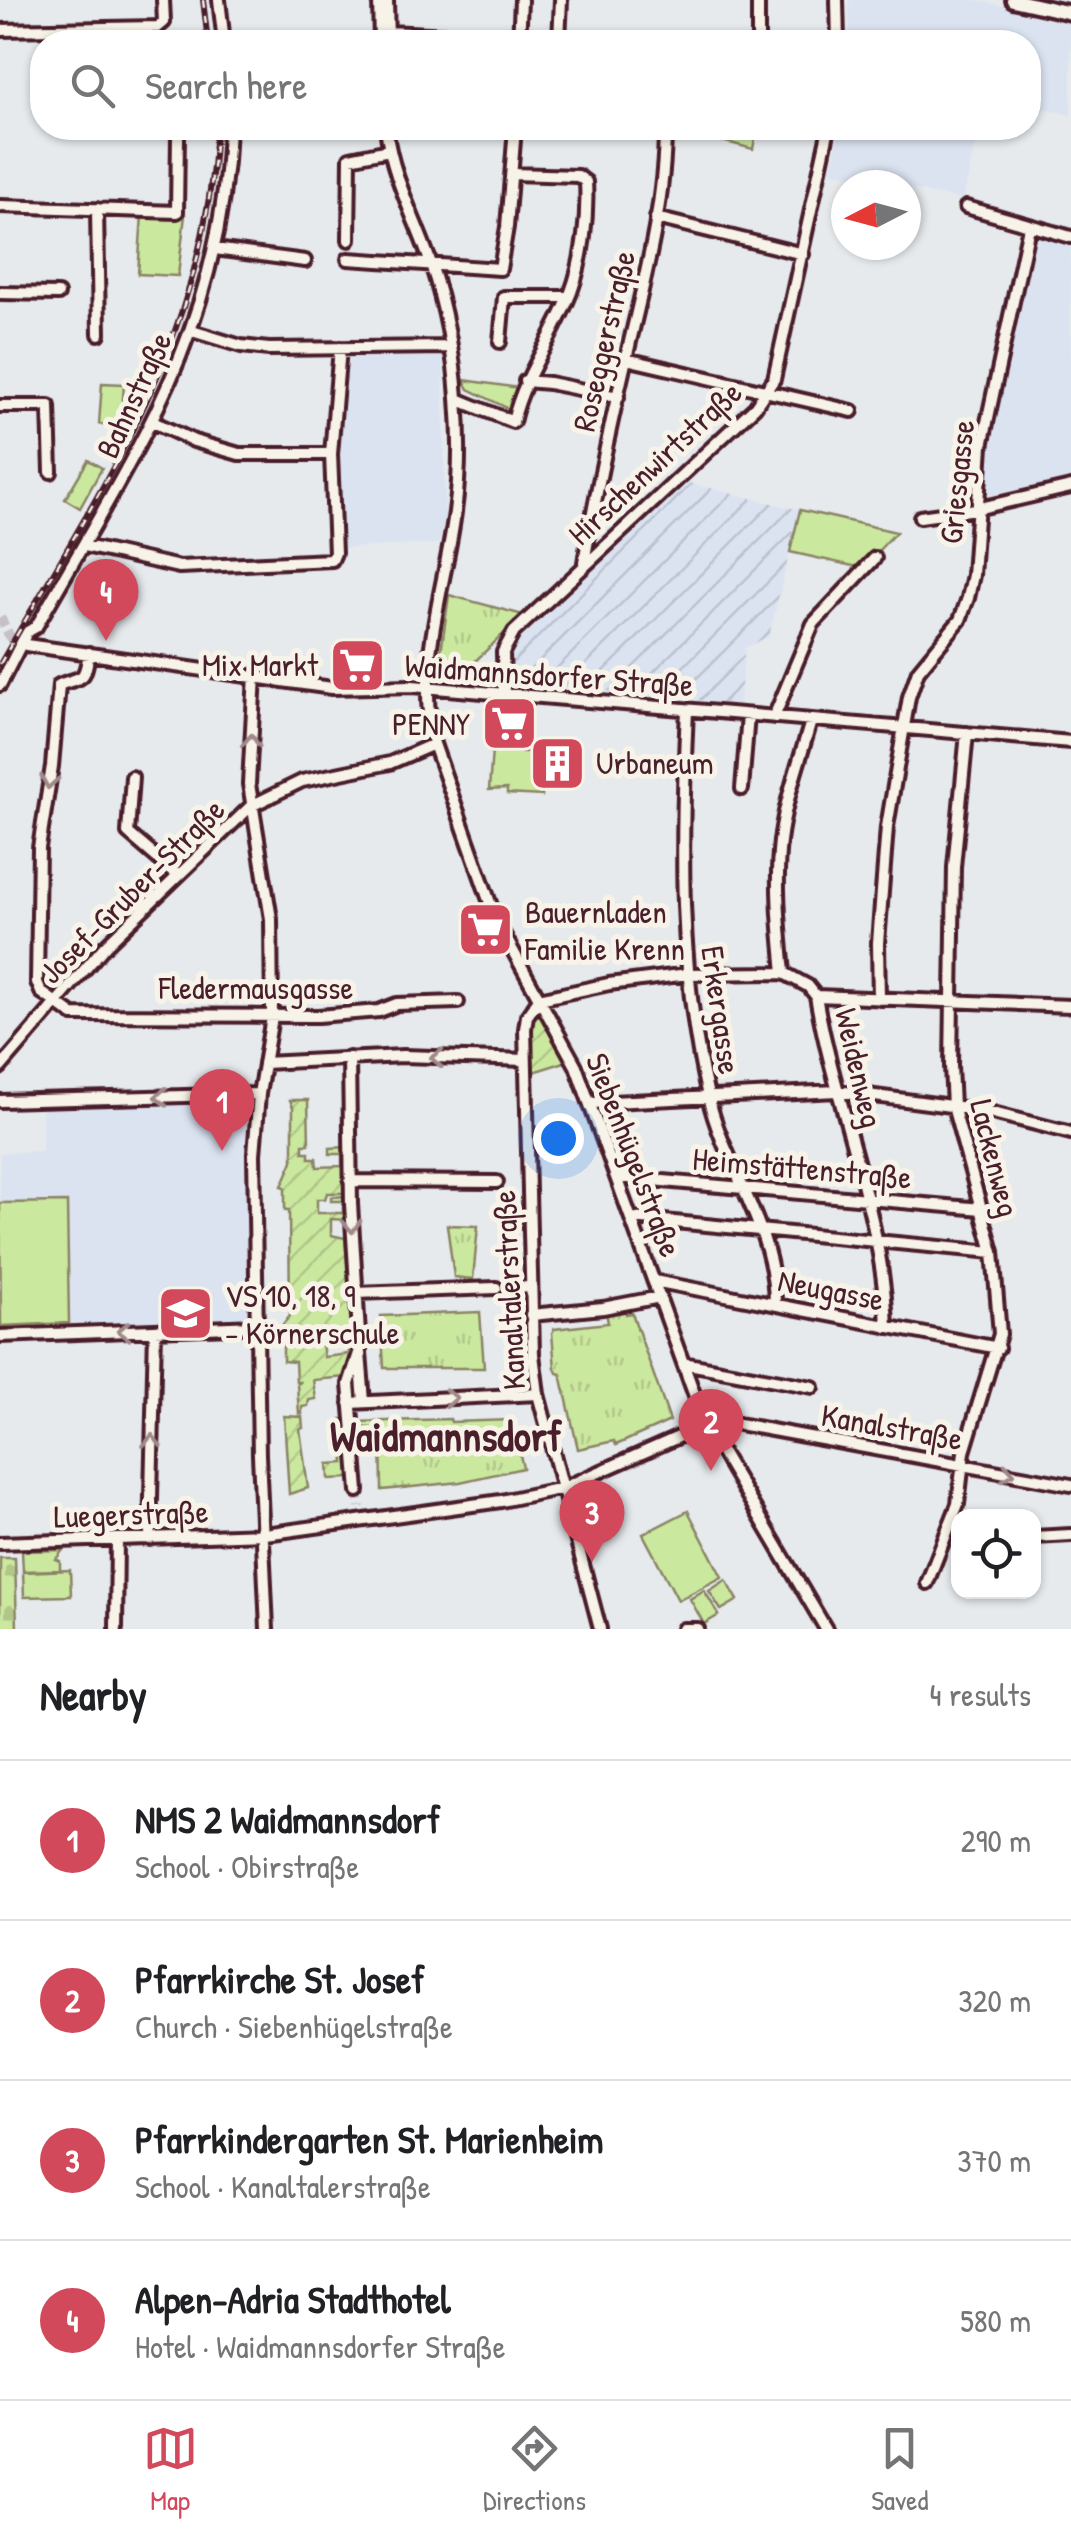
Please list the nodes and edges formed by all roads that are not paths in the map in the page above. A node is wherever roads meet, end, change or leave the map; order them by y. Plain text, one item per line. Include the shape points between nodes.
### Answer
1 (163, 0) edge
2 (219, 0) edge
3 (383, 0) edge
4 (521, 0) edge
5 (561, 0) edge
6 (758, 0) edge
7 (836, 0) edge
8 (1013, 0) edge
9 (1067, 8) edge
10 (92, 28) joint
11 (0, 30) edge
12 (223, 30) edge
13 (385, 30) edge
14 (520, 30) edge
15 (560, 30) edge
16 (758, 30) edge
17 (837, 30) edge
18 (178, 140) edge
19 (228, 140) edge
20 (388, 140) edge
21 (514, 140) edge
22 (665, 140) edge
23 (828, 140) edge
24 (389, 150) junction
25 (512, 174) junction
26 (0, 206) edge
27 (966, 206) dead end
28 (96, 208) junction
29 (656, 218) junction
30 (1028, 227) junction
31 (1071, 237) edge
32 (349, 240) dead end
33 (215, 250) junction
34 (804, 254) junction
35 (348, 259) dead end
36 (305, 261) dead end
37 (430, 264) junction
38 (0, 293) edge
39 (58, 294) dead end
40 (569, 297) junction
41 (192, 331) junction
42 (99, 334) dead end
43 (500, 342) dead end
44 (340, 348) junction
45 (450, 348) junction
46 (626, 359) junction
47 (525, 381) junction
48 (768, 390) junction
49 (618, 397) junction
50 (458, 399) junction
51 (0, 406) edge
52 (852, 410) dead end
53 (153, 422) junction
54 (331, 454) junction
55 (51, 472) dead end
56 (1071, 486) edge
57 (976, 509) junction
58 (920, 517) dead end
59 (86, 546) junction
60 (875, 558) dead end
61 (584, 564) junction
62 (26, 645) tunnel mouth
63 (89, 653) junction
64 (255, 675) junction
65 (2, 682) edge
66 (425, 687) junction
67 (504, 694) junction
68 (687, 710) junction
69 (748, 715) junction
70 (774, 718) junction
71 (810, 720) junction
72 (904, 728) junction
73 (967, 733) junction
74 (1071, 742) edge
75 (434, 744) junction
76 (132, 777) dead end
77 (742, 789) dead end
78 (252, 806) junction
79 (177, 875) junction
80 (784, 973) junction
81 (688, 974) junction
82 (816, 996) junction
83 (879, 998) junction
84 (539, 999) junction
85 (458, 1002) dead end
86 (952, 1002) junction
87 (55, 1004) junction
88 (1071, 1006) edge
89 (272, 1017) junction
90 (349, 1058) junction
91 (525, 1060) junction
92 (264, 1062) junction
93 (0, 1068) edge
94 (837, 1092) junction
95 (258, 1094) junction
96 (708, 1097) junction
97 (0, 1101) edge
98 (591, 1103) junction
99 (953, 1106) junction
100 (1071, 1133) edge
101 (617, 1177) junction
102 (350, 1181) junction
103 (498, 1182) dead end
104 (744, 1188) junction
105 (866, 1198) junction
106 (982, 1209) junction
107 (632, 1218) junction
108 (762, 1229) junction
109 (878, 1240) junction
110 (992, 1252) junction
111 (654, 1281) junction
112 (530, 1287) junction
113 (355, 1293) junction
114 (660, 1296) junction
115 (775, 1304) junction
116 (531, 1316) junction
117 (256, 1326) junction
118 (887, 1327) junction
119 (156, 1330) junction
120 (0, 1336) edge
121 (998, 1348) junction
122 (360, 1350) junction
123 (684, 1363) junction
124 (813, 1387) dead end
125 (538, 1394) junction
126 (364, 1402) junction
127 (350, 1403) junction
128 (706, 1424) junction
129 (964, 1465) junction
130 (1071, 1485) edge
131 (562, 1488) junction
132 (358, 1492) tunnel mouth
133 (360, 1507) tunnel mouth
134 (362, 1523) junction
135 (264, 1534) junction
136 (1071, 1535) edge
137 (1041, 1537) edge
138 (150, 1538) junction
139 (118, 1540) junction
140 (0, 1543) edge
141 (927, 1583) dead end
142 (116, 1629) edge
143 (267, 1629) edge
144 (600, 1629) edge
145 (683, 1629) edge
146 (698, 1629) edge
147 (826, 1629) edge

1 - 10 street via 164,22 158,26
2 - 12 street
3 - 13 street
4 - 14 street
5 - 15 street
6 - 16 street
7 - 17 street
8 - 9 main road
10 - 11 street
18 - 28 street via 177,212
19 - 33 street, Bahnstraße
20 - 24 street, Siebenhügelstraße
21 - 25 street
22 - 29 street, Roseggerstraße
23 - 34 street, Hirschenwirtstraße
24 - 32 street via 350,158
24 - 37 street, Siebenhügelstraße
25 - 37 street via 500,269
25 - 40 street via 578,176 586,182
26 - 28 street
27 - 30 street
28 - 42 street
29 - 34 street
29 - 46 street, Roseggerstraße
30 - 31 street
30 - 57 street, Griesgasse via 982,446
33 - 36 street
33 - 41 street, Bahnstraße
34 - 48 street, Hirschenwirtstraße
35 - 37 street
37 - 45 street, Siebenhügelstraße
38 - 39 street
40 - 43 street via 504,297
40 - 47 street
41 - 44 street via 250,348
41 - 53 street, Bahnstraße
44 - 45 street
44 - 54 street
45 - 50 street, Siebenhügelstraße
46 - 48 street
46 - 49 street, Roseggerstraße
47 - 49 street
47 - 50 street via 513,422
48 - 52 street
48 - 61 street, Hirschenwirtstraße
49 - 61 street, Roseggerstraße
50 - 66 street, Siebenhügelstraße via 457,498
51 - 55 street via 49,406
53 - 54 street via 238,454
53 - 59 street, Bahnstraße
54 - 59 street via 330,562 179,567
56 - 57 street
57 - 58 street
57 - 72 street, Griesgasse via 968,598 960,620 918,671
59 - 65 street, Bahnstraße
60 - 70 street via 813,624
61 - 67 street, Hirschenwirtstraße via 508,641
62 - 63 street, Waidmannsdorfer Straße
63 - 64 street, Waidmannsdorfer Straße
63 -> 87 street via 84,676 59,685 39,848 37,982
64 - 66 street, Waidmannsdorfer Straße via 348,690
78 -> 64 street
66 - 67 street, Waidmannsdorfer Straße
66 - 75 street, Siebenhügelstraße
67 - 68 street, Waidmannsdorfer Straße
68 - 69 street, Waidmannsdorfer Straße
68 - 81 street, Erkergasse via 681,837
69 - 70 street, Waidmannsdorfer Straße
69 - 77 street
70 - 71 street, Waidmannsdorfer Straße
71 - 72 street, Waidmannsdorfer Straße
71 - 80 street via 780,842
72 - 73 street, Waidmannsdorfer Straße
72 - 83 street, Griesgasse via 887,826
73 - 74 street, Waidmannsdorfer Straße
73 - 86 street, Lackenweg via 954,867
75 - 78 street, Josef-Gruber-Straße via 390,764 302,781
75 - 84 street, Siebenhügelstraße via 496,920
76 - 79 street via 128,832
78 - 79 street, Josef-Gruber-Straße
78 - 89 street via 270,904
79 - 87 street, Josef-Gruber-Straße
80 - 81 street
80 - 82 street
81 - 84 street
81 - 96 street, Erkergasse
82 - 83 street
82 - 94 street, Weidenweg
83 - 86 street
84 - 91 street, Kanaltalerstraße via 525,1022
84 - 98 street, Siebenhügelstraße
85 - 89 street, Fledermausgasse
86 - 88 street
86 - 99 street, Lackenweg
87 - 89 street, Fledermausgasse via 74,1015
87 - 93 street, Josef-Gruber-Straße
89 - 92 street
91 -> 90 street
90 - 92 street
90 - 102 street
91 - 112 street, Kanaltalerstraße
92 - 95 street
94 - 96 street
94 - 99 street
94 - 105 street, Weidenweg
95 -> 97 street
95 - 117 street
96 - 98 street
96 - 104 street, Erkergasse
98 - 101 street, Siebenhügelstraße
99 - 100 street
99 - 106 street, Lackenweg
101 - 104 street, Heimstättenstraße
101 - 107 street, Siebenhügelstraße
102 - 103 street
102 -> 113 street
104 - 105 street, Heimstättenstraße
104 - 108 street, Erkergasse
105 - 106 street, Heimstättenstraße
105 - 109 street, Weidenweg
106 - 110 street, Lackenweg
107 - 108 street
107 - 111 street, Siebenhügelstraße
108 - 109 street
108 - 115 street, Erkergasse
109 - 110 street
109 - 118 street, Weidenweg
110 - 121 street, Lackenweg
111 - 114 street, Siebenhügelstraße
111 - 115 street, Neugasse
112 - 113 street
112 - 116 street, Kanaltalerstraße
113 - 122 street
114 - 116 street
114 - 123 street, Siebenhügelstraße
115 - 118 street, Neugasse
116 - 125 street, Kanaltalerstraße
117 - 119 street
117 - 135 street
118 - 121 street, Neugasse
119 -> 120 street
138 -> 119 street
121 - 129 street, Lackenweg
122 - 126 street
122 - 127 street
123 - 124 street
123 - 128 street, Siebenhügelstraße
126 -> 125 street
125 - 131 street, Kanaltalerstraße
126 - 127 street
127 - 132 street
128 - 129 street, Kanalstraße via 717,1420
128 - 131 street, Luegerstraße
128 - 147 street, Siebenhügelstraße
129 -> 130 street, Kanalstraße
129 - 141 street, Lackenweg via 958,1504
131 - 134 street, Luegerstraße
131 - 144 street, Kanaltalerstraße
133 - 134 street
134 - 135 street, Luegerstraße
135 - 138 street, Luegerstraße
135 - 143 street
136 - 137 street
138 - 139 street, Luegerstraße
139 - 140 street, Luegerstraße
139 - 142 street
145 - 146 street

